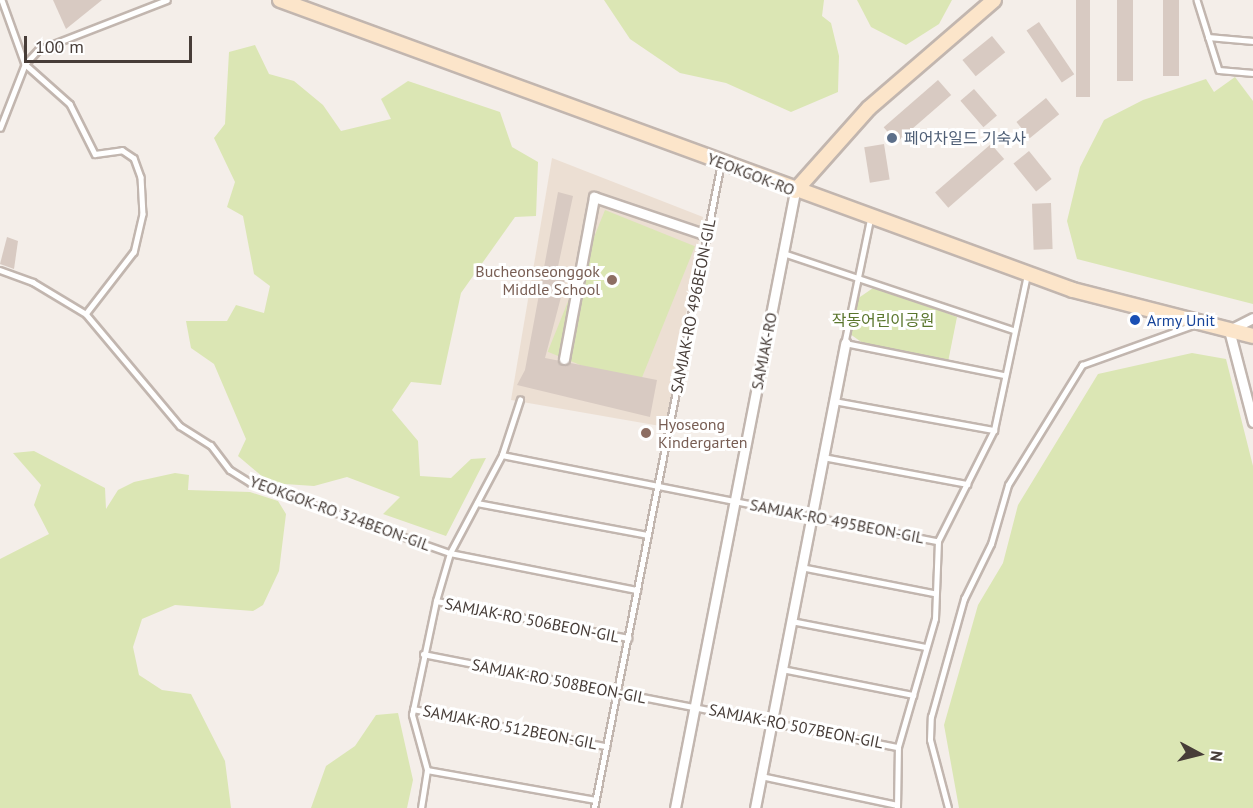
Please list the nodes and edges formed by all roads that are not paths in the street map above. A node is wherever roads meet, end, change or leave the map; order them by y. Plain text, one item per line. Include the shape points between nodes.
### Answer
1 (2, 0) edge
2 (167, 0) edge
3 (280, 0) edge
4 (977, 0) edge
5 (994, 0) edge
6 (1197, 0) edge
7 (968, 22) junction
8 (1208, 37) junction
9 (1253, 41) edge
10 (25, 64) junction
11 (1253, 73) edge
12 (0, 128) edge
13 (721, 163) junction
14 (795, 191) junction
15 (871, 217) junction
16 (707, 235) junction
17 (783, 253) junction
18 (0, 270) edge
19 (1027, 275) junction
20 (858, 276) junction
21 (86, 314) junction
22 (1253, 318) edge
23 (1197, 322) junction
24 (1013, 330) junction
25 (1229, 330) junction
26 (1253, 336) edge
27 (845, 343) junction
28 (564, 358) dead end
29 (1004, 375) junction
30 (520, 400) dead end
31 (834, 401) junction
32 (1253, 422) edge
33 (994, 430) junction
34 (502, 455) junction
35 (823, 457) junction
36 (658, 484) junction
37 (967, 484) junction
38 (735, 501) junction
39 (477, 503) junction
40 (811, 516) junction
41 (648, 535) junction
42 (938, 541) junction
43 (450, 553) junction
44 (801, 567) junction
45 (638, 590) junction
46 (933, 593) junction
47 (436, 601) junction
48 (791, 621) junction
49 (628, 638) junction
50 (926, 647) junction
51 (423, 654) junction
52 (782, 669) junction
53 (617, 692) junction
54 (913, 695) junction
55 (695, 706) junction
56 (413, 709) junction
57 (771, 721) junction
58 (606, 746) junction
59 (898, 747) junction
60 (428, 770) junction
61 (761, 776) junction
62 (595, 800) junction
63 (897, 806) edge
64 (421, 808) edge
65 (594, 808) edge
66 (675, 808) edge
67 (755, 808) edge
68 (948, 808) edge

1 - 10 lane
2 - 10 lane via 38,50
3 - 13 street, YEOKGOK-RO
4 - 7 street
5 - 7 street
6 - 8 lane
7 - 14 street via 869,108
8 - 9 lane
8 - 11 lane via 1219,70
10 - 12 lane
10 - 21 lane via 70,104 95,154 122,150 134,158 141,177 143,214 134,252
13 - 14 street, YEOKGOK-RO
13 - 16 lane, SAMJAK-RO 496BEON-GIL
14 - 15 street, YEOKGOK-RO
14 - 17 street, SAMJAK-RO
15 - 19 street, YEOKGOK-RO
15 - 20 lane
16 - 28 street via 594,196
16 - 36 lane, SAMJAK-RO 496BEON-GIL
17 - 20 lane
17 - 38 street, SAMJAK-RO
18 - 21 lane, YEOKGOK-RO 324BEON-GIL via 33,282
19 - 23 street, YEOKGOK-RO
19 - 24 lane
20 - 24 lane
20 - 27 lane
21 - 43 lane, YEOKGOK-RO 324BEON-GIL via 180,426 211,445 230,470 251,483
22 - 25 street
23 - 25 street, YEOKGOK-RO
23 - 68 lane via 1163,340 1100,355 1082,365 1008,485 991,544 964,599 931,717 930,740
24 - 29 lane
25 - 26 street, YEOKGOK-RO
25 - 32 street
27 - 29 lane
27 - 31 street
29 - 33 lane
30 - 34 lane
31 - 33 lane
31 - 35 street
33 - 37 lane
34 - 36 lane
34 - 39 lane
35 - 37 lane
35 - 40 street
36 - 38 lane
36 - 41 lane, SAMJAK-RO 496BEON-GIL
37 - 42 lane
38 - 40 lane, SAMJAK-RO 495BEON-GIL
38 - 55 street, SAMJAK-RO
39 - 41 lane
39 - 43 lane
40 - 42 lane, SAMJAK-RO 495BEON-GIL
40 - 44 street
41 - 45 lane, SAMJAK-RO 496BEON-GIL
42 - 46 lane
43 - 45 lane, YEOKGOK-RO 324BEON-GIL
43 - 47 lane
44 - 46 lane
44 - 48 street
45 - 49 lane, SAMJAK-RO 496BEON-GIL
46 - 50 lane via 934,619
47 - 49 lane, SAMJAK-RO 506BEON-GIL
47 - 51 lane
48 - 50 lane
48 - 52 street
49 - 53 lane, SAMJAK-RO 496BEON-GIL
50 - 54 lane
51 - 53 lane, SAMJAK-RO 508BEON-GIL
51 - 56 lane
52 - 54 lane
52 - 57 street
53 - 55 lane, SAMJAK-RO 508BEON-GIL
53 - 58 lane, SAMJAK-RO 496BEON-GIL
54 - 59 lane
55 - 57 lane, SAMJAK-RO 507BEON-GIL
55 - 66 street, SAMJAK-RO
56 - 58 lane, SAMJAK-RO 512BEON-GIL
56 - 60 lane
57 - 59 lane, SAMJAK-RO 507BEON-GIL
57 - 61 street
58 - 62 lane, SAMJAK-RO 496BEON-GIL
59 - 63 lane
60 - 62 lane
60 - 64 lane
61 - 63 lane
61 - 67 street
62 - 65 lane, SAMJAK-RO 496BEON-GIL

